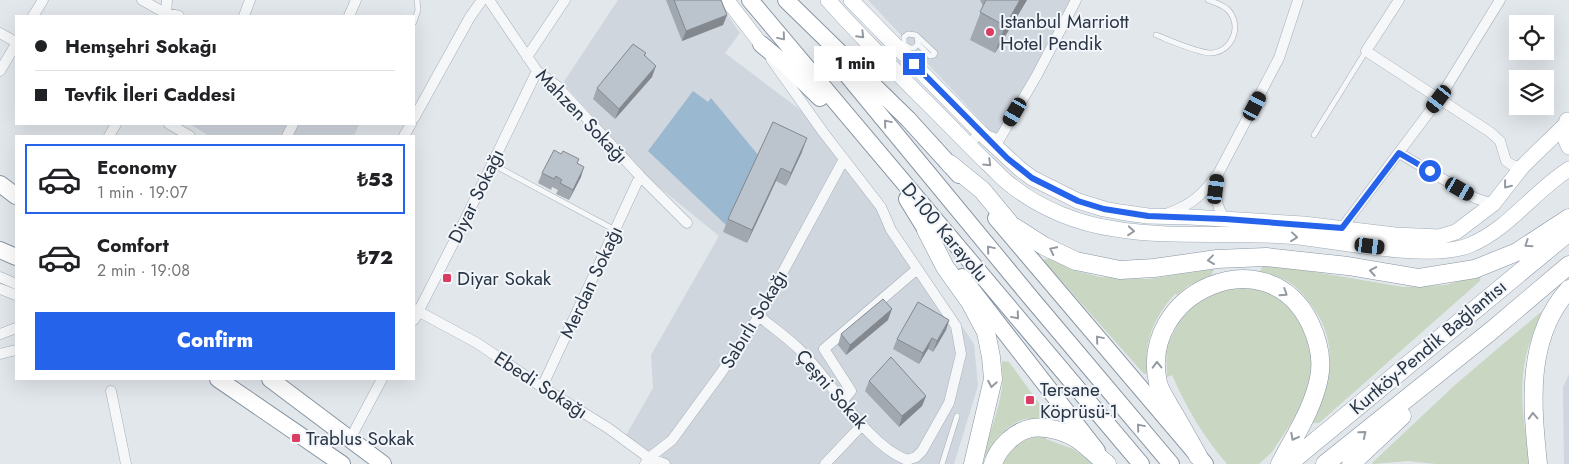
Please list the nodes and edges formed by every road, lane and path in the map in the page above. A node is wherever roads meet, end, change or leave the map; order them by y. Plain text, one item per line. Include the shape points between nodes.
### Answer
1 (43, 0) edge
2 (142, 0) edge
3 (167, 0) edge
4 (250, 0) edge
5 (356, 0) edge
6 (417, 0) edge
7 (482, 0) edge
8 (489, 0) edge
9 (565, 0) edge
10 (727, 0) edge
11 (750, 0) edge
12 (785, 0) edge
13 (828, 0) edge
14 (851, 0) edge
15 (1076, 0) edge
16 (1208, 0) edge
17 (1298, 0) edge
18 (1399, 0) edge
19 (1500, 0) edge
20 (166, 14) edge
21 (34, 15) edge
22 (244, 15) edge
23 (349, 15) edge
24 (415, 19) edge
25 (0, 33) edge
26 (1156, 35) dead end
27 (918, 37) junction
28 (15, 42) edge
29 (761, 44) junction
30 (918, 44) junction
31 (15, 45) edge
32 (903, 48) junction
33 (1366, 51) junction
34 (527, 57) junction
35 (888, 62) junction
36 (0, 70) edge
37 (537, 71) junction
38 (1439, 99) junction
39 (415, 116) edge
40 (1567, 121) edge
41 (171, 125) edge
42 (981, 132) junction
43 (188, 135) edge
44 (1314, 135) dead end
45 (968, 144) junction
46 (1569, 147) edge
47 (1399, 153) junction
48 (882, 158) junction
49 (844, 159) junction
50 (492, 164) junction
51 (950, 164) junction
52 (1522, 167) junction
53 (1569, 170) edge
54 (1218, 174) junction
55 (640, 176) junction
56 (0, 184) edge
57 (15, 195) edge
58 (1493, 204) junction
59 (1148, 216) junction
60 (1569, 218) edge
61 (1225, 219) junction
62 (687, 223) dead end
63 (1342, 228) junction
64 (615, 230) junction
65 (926, 230) junction
66 (1569, 232) edge
67 (0, 250) edge
68 (15, 257) edge
69 (1569, 265) edge
70 (916, 270) junction
71 (0, 277) edge
72 (15, 284) edge
73 (0, 289) edge
74 (1569, 289) edge
75 (15, 295) edge
76 (415, 313) edge
77 (759, 316) junction
78 (15, 328) edge
79 (1491, 331) junction
80 (0, 334) edge
81 (15, 350) edge
82 (0, 354) edge
83 (219, 380) edge
84 (273, 380) edge
85 (381, 380) edge
86 (542, 387) junction
87 (111, 391) dead end
88 (843, 401) junction
89 (957, 416) dead end
90 (862, 424) junction
91 (350, 439) junction
92 (973, 459) edge
93 (1202, 460) edge
94 (647, 461) edge
95 (907, 462) edge
96 (126, 464) edge
97 (342, 464) edge
98 (383, 464) edge
99 (665, 464) edge
100 (825, 464) edge
101 (942, 464) edge
102 (993, 464) edge
103 (1107, 464) edge
104 (1141, 464) edge
105 (1171, 464) edge
106 (1280, 464) edge
107 (1288, 464) edge
108 (1325, 464) edge
109 (1351, 464) edge
110 (1538, 464) edge

1 - 21 street
2 - 20 street
3 - 20 street
4 - 22 street
5 - 23 street
6 - 24 lane
7 - 39 street
8 - 34 street, Mahzen Sokağı
9 - 34 street
10 - 29 main road
11 -> 48 highway, D-100 Karayolu
12 - 51 highway
105 -> 12 highway, D-100 Karayolu
13 -> 35 main road
14 - 32 main road
15 - 42 street via 999,140
16 - 26 lane via 1224,7 1233,17 1235,31 1225,48 1206,53
17 - 54 street via 1279,58
18 - 33 street
19 - 38 street
25 - 28 street
27 - 30 lane
27 - 30 lane via 934,55 930,56
27 - 32 lane via 906,35
29 - 48 highway
29 - 49 street
30 - 32 lane
31 - 36 street
32 - 35 main road
32 - 42 main road
33 - 38 street
33 - 44 lane
34 - 37 street, Mahzen Sokağı
35 - 45 main road
37 - 50 street, Diyar Sokağı
37 - 55 street, Mahzen Sokağı via 557,86
38 - 47 street
38 - 52 street via 1490,132 1500,141 1506,161
40 - 46 main road via 1565,139
40 - 52 main road
41 - 43 street
42 - 45 street
42 - 59 main road via 1020,169 1056,191 1104,209
45 -> 53 main road via 1012,186 1054,211 1086,223 1150,233 1286,236 1420,250 1452,250 1483,239
47 - 58 street via 1475,198
47 - 63 street
48 - 65 highway
48 -> 104 highway, D-100 Karayolu
49 - 70 street via 881,207
49 - 77 street, Sabırlı Sokağı
50 - 64 lane
50 - 76 street, Diyar Sokağı
60 -> 51 highway via 1517,252 1475,269 1419,278 1329,263 1266,257 1120,270 1076,261 1044,246 1011,225 982,190
93 -> 51 highway
52 -> 58 main road
54 - 59 street via 1190,204 1167,214
54 - 61 street via 1216,199
55 - 62 street, Mahzen Sokağı
55 - 64 street, Merdan Sokağı
56 - 57 highway
58 - 63 main road via 1456,232 1439,237
59 - 61 main road
61 - 63 main road
64 - 86 street, Merdan Sokağı
65 -> 92 highway via 986,332 993,379
65 - 103 highway
66 - 107 highway, Kurtköy-Pendik Bağlantısı
67 - 68 highway
69 - 79 highway, Kurtköy-Pendik Bağlantısı
70 - 88 street via 824,349 851,391
70 - 95 street via 956,326 961,354 948,403 922,450
71 - 72 street
73 - 75 street
110 -> 74 highway via 1533,417 1533,381 1538,352 1548,322
76 - 86 street, Ebedi Sokağı via 477,343
77 - 88 street, Çeşni Sokak via 801,350
77 - 94 street, Sabırlı Sokağı via 672,440
78 - 80 street
108 -> 79 highway, Kurtköy-Pendik Bağlantısı
79 - 109 highway
81 - 82 street
83 - 97 highway
84 - 91 highway
85 - 91 street
86 - 94 street, Ebedi Sokağı via 608,428
87 - 96 street
88 - 90 street, Çeşni Sokak
89 - 101 lane
90 - 95 street, Çeşni Sokak via 888,450
90 - 100 street
91 - 98 highway
93 -> 106 highway via 1158,384 1158,347 1168,322 1193,294 1211,284 1236,278 1261,282 1284,291 1303,308 1319,347 1319,378 1314,395
94 - 99 street, Ebedi Sokağı
102 - 103 highway via 1013,436 1031,428 1051,429 1075,438

